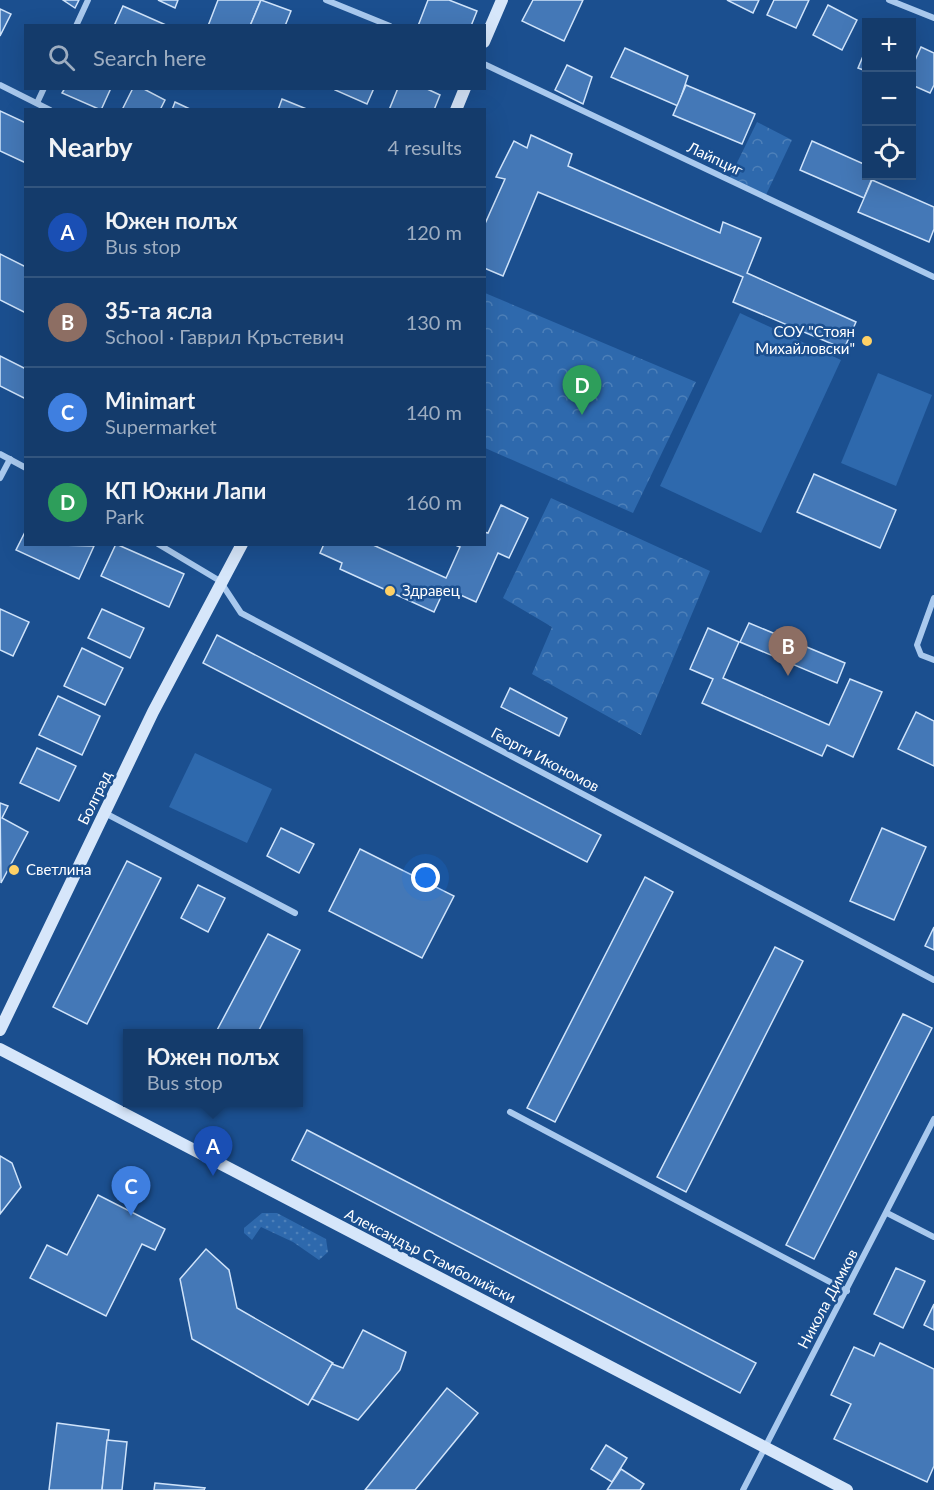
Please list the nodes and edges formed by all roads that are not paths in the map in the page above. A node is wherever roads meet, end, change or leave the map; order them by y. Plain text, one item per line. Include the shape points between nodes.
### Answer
1 (88, 0) edge
2 (326, 0) edge
3 (502, 0) edge
4 (889, 0) edge
5 (934, 18) edge
6 (77, 24) edge
7 (385, 24) edge
8 (486, 37) edge
9 (486, 65) edge
10 (0, 85) edge
11 (43, 90) edge
12 (464, 90) edge
13 (37, 103) junction
14 (46, 108) edge
15 (457, 108) edge
16 (934, 277) edge
17 (0, 454) edge
18 (10, 459) junction
19 (24, 467) edge
20 (0, 478) edge
21 (161, 546) edge
22 (241, 546) edge
23 (220, 580) junction
24 (934, 598) edge
25 (934, 660) edge
26 (105, 812) junction
27 (295, 913) dead end
28 (934, 980) edge
29 (0, 1030) edge
30 (0, 1049) edge
31 (510, 1112) dead end
32 (934, 1119) edge
33 (887, 1213) junction
34 (934, 1237) edge
35 (847, 1291) junction
36 (765, 1445) junction
37 (743, 1490) edge
38 (847, 1490) edge

1 - 6 street
2 - 7 street
3 - 8 street
4 - 5 street
9 - 16 street, Лайпциг
10 - 13 street
11 - 13 street
12 - 15 street
13 - 14 street
17 - 18 street
18 - 19 street
18 - 20 street
21 - 23 street, Георги Икономов
22 - 23 street, Болград
23 - 26 street, Болград
23 - 28 street, Георги Икономов via 241,613
24 - 25 street via 917,645 921,655
26 - 27 street
26 - 29 street, Болград
30 - 36 street, Александър Стамболийски
31 - 35 street
32 - 33 street, Никола Димков
33 - 34 street
33 - 35 street, Никола Димков
35 - 36 street, Никола Димков
36 - 37 street, Никола Димков
36 - 38 street, Александър Стамболийски

